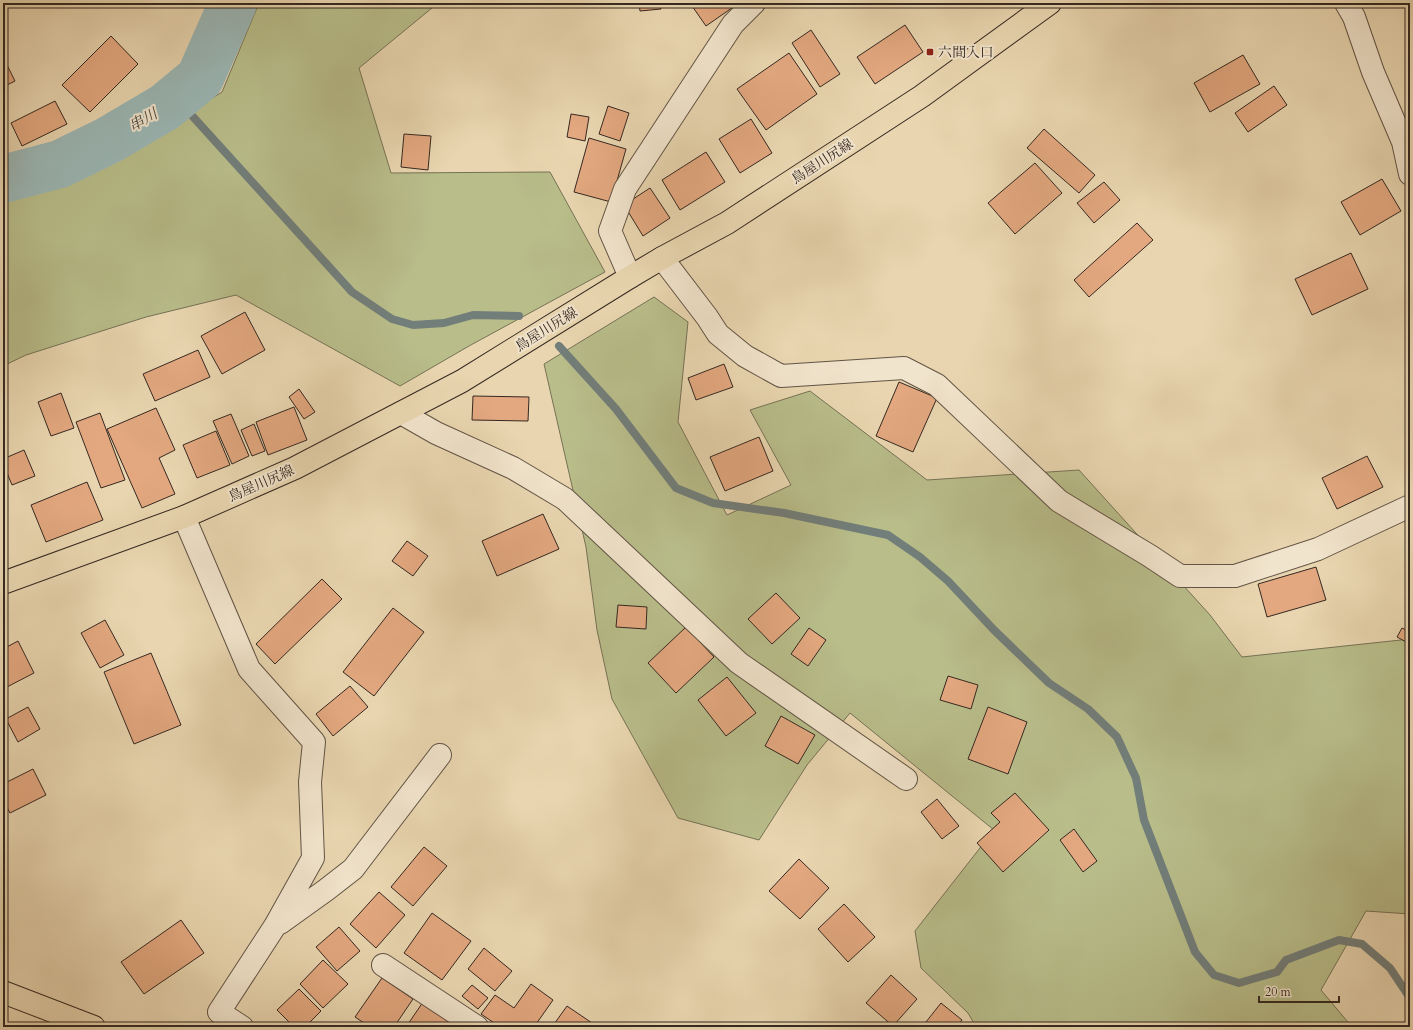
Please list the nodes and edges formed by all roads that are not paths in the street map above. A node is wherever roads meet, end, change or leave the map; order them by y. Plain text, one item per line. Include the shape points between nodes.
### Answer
1 (754, 3) edge
2 (1346, 3) edge
3 (1045, 4) edge
4 (1410, 174) edge
5 (662, 258) junction
6 (630, 277) junction
7 (401, 414) junction
8 (1410, 506) edge
9 (184, 517) junction
10 (3, 583) edge
11 (440, 755) dead end
12 (906, 779) dead end
13 (275, 926) junction
14 (383, 965) dead end
15 (3, 992) edge
16 (94, 1027) edge
17 (242, 1027) edge
18 (477, 1027) edge

1 - 6 street via 733,24 624,189 610,231
2 - 4 street via 1354,17 1373,72 1403,142
3 - 5 main road, 鳥屋川尻線 via 922,96 727,224
5 - 6 main road, 鳥屋川尻線
5 - 8 street via 718,334 745,356 781,376 904,368 924,378 937,385 1059,501 1180,576 1235,576 1318,549
6 - 7 main road, 鳥屋川尻線 via 462,381
7 - 9 main road, 鳥屋川尻線 via 295,468
7 - 12 street via 513,468 565,499 739,663
9 - 10 main road, 鳥屋川尻線
9 - 13 street via 249,669 314,742 310,782 313,858
11 - 13 street via 353,869
13 - 17 street via 219,1012
14 - 18 street
15 - 16 main road

